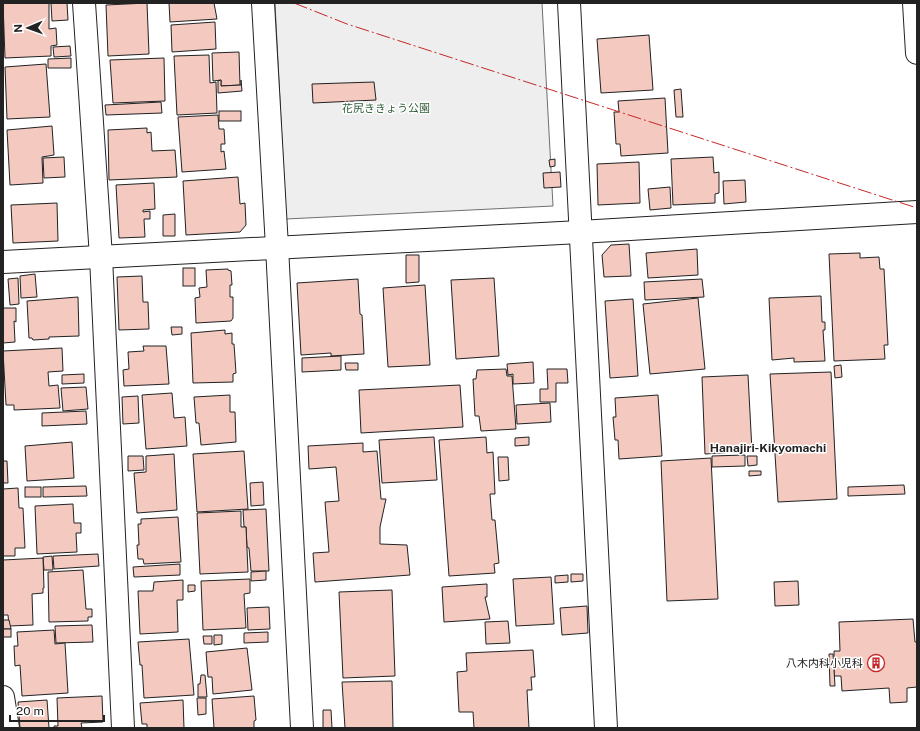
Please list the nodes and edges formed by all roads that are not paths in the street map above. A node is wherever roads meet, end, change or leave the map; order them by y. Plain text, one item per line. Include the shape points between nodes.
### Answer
1 (84, 3) edge
2 (263, 3) edge
3 (569, 3) edge
4 (914, 3) edge
5 (917, 53) edge
6 (917, 212) edge
7 (580, 232) junction
8 (277, 247) junction
9 (101, 257) junction
10 (3, 262) edge
11 (3, 697) edge
12 (8, 728) edge
13 (123, 728) edge
14 (302, 728) edge
15 (606, 728) edge

1 - 9 street
2 - 8 street
3 - 7 street
4 - 5 street
6 - 7 street
7 - 8 street
7 - 15 street
8 - 9 street
8 - 14 street
9 - 10 street
9 - 13 street
11 - 12 street

